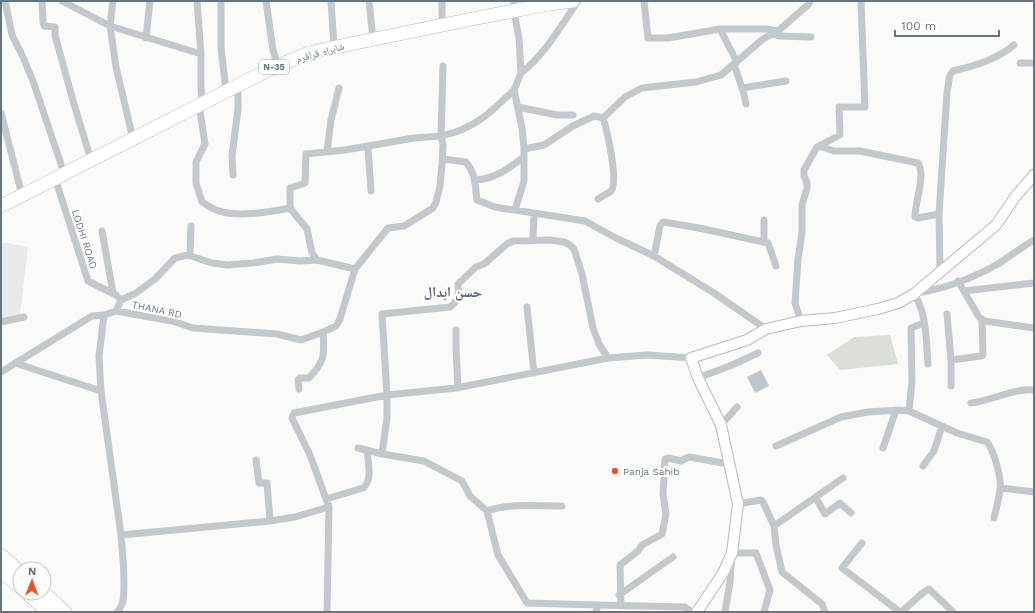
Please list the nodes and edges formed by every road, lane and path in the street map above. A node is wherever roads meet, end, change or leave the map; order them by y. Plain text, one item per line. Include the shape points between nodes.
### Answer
1 (5, 1) edge
2 (42, 1) edge
3 (113, 1) edge
4 (150, 1) edge
5 (197, 1) edge
6 (221, 1) edge
7 (266, 1) edge
8 (331, 1) edge
9 (368, 1) edge
10 (442, 1) edge
11 (573, 1) edge
12 (578, 1) edge
13 (644, 1) edge
14 (810, 1) edge
15 (861, 1) edge
16 (64, 2) edge
17 (549, 2) edge
18 (514, 6) edge
19 (110, 26) junction
20 (442, 26) junction
21 (720, 29) junction
22 (776, 33) junction
23 (810, 37) dead end
24 (146, 38) junction
25 (373, 39) junction
26 (1014, 46) dead end
27 (334, 47) junction
28 (201, 54) junction
29 (735, 63) junction
30 (1020, 63) dead end
31 (1034, 63) edge
32 (278, 66) junction
33 (443, 66) dead end
34 (521, 73) junction
35 (786, 81) dead end
36 (232, 88) junction
37 (339, 88) dead end
38 (742, 88) junction
39 (514, 90) junction
40 (201, 104) junction
41 (746, 104) dead end
42 (518, 107) junction
43 (1, 113) edge
44 (573, 115) dead end
45 (603, 118) junction
46 (441, 136) junction
47 (133, 139) junction
48 (819, 146) junction
49 (368, 147) junction
50 (524, 149) junction
51 (327, 152) junction
52 (524, 157) junction
53 (442, 159) junction
54 (90, 160) junction
55 (233, 175) dead end
56 (1034, 175) edge
57 (60, 176) junction
58 (476, 180) junction
59 (371, 191) dead end
60 (22, 195) junction
61 (598, 199) dead end
62 (1, 206) edge
63 (290, 208) junction
64 (515, 210) junction
65 (534, 214) junction
66 (939, 214) junction
67 (764, 220) dead end
68 (191, 226) dead end
69 (102, 231) dead end
70 (533, 240) junction
71 (1034, 240) edge
72 (764, 242) junction
73 (190, 256) junction
74 (654, 256) junction
75 (317, 260) junction
76 (776, 266) dead end
77 (355, 269) junction
78 (940, 272) junction
79 (958, 281) junction
80 (1034, 283) edge
81 (964, 291) junction
82 (113, 293) junction
83 (914, 293) junction
84 (121, 300) junction
85 (527, 307) dead end
86 (116, 311) junction
87 (947, 314) dead end
88 (104, 315) junction
89 (24, 317) dead end
90 (982, 319) junction
91 (801, 321) junction
92 (1, 322) edge
93 (924, 323) junction
94 (1034, 328) edge
95 (766, 329) junction
96 (456, 330) dead end
97 (323, 332) junction
98 (758, 353) dead end
99 (608, 358) junction
100 (691, 358) junction
101 (950, 360) junction
102 (15, 363) junction
103 (928, 364) dead end
104 (1, 372) edge
105 (534, 372) junction
106 (698, 378) junction
107 (951, 386) dead end
108 (458, 388) junction
109 (299, 389) dead end
110 (1034, 390) edge
111 (101, 391) junction
112 (387, 395) junction
113 (971, 404) dead end
114 (738, 407) dead end
115 (896, 410) junction
116 (909, 411) junction
117 (721, 425) junction
118 (942, 426) junction
119 (776, 446) dead end
120 (358, 448) dead end
121 (883, 448) dead end
122 (368, 451) junction
123 (382, 454) junction
124 (256, 460) dead end
125 (729, 464) junction
126 (923, 466) dead end
127 (843, 478) dead end
128 (1001, 488) junction
129 (1034, 492) edge
130 (326, 498) junction
131 (816, 498) junction
132 (738, 504) junction
133 (329, 506) junction
134 (562, 506) dead end
135 (487, 511) junction
136 (851, 513) dead end
137 (994, 518) dead end
138 (270, 521) junction
139 (774, 526) junction
140 (121, 535) junction
141 (862, 543) dead end
142 (732, 553) junction
143 (1, 555) edge
144 (673, 557) dead end
145 (12, 565) edge
146 (1, 571) edge
147 (12, 580) edge
148 (619, 595) junction
149 (52, 600) edge
150 (36, 601) edge
151 (620, 606) junction
152 (597, 609) edge
153 (48, 612) edge
154 (65, 612) edge
155 (118, 612) edge
156 (327, 612) edge
157 (692, 612) edge
158 (697, 612) edge
159 (725, 612) edge
160 (764, 612) edge
161 (825, 612) edge
162 (901, 612) edge
163 (953, 612) edge

1 - 57 street, LODHI ROAD via 12,35 33,81
2 - 54 street via 44,26 56,29 55,35
3 - 19 street
4 - 24 street
5 - 28 street
6 - 36 street via 221,48
7 - 32 street via 273,50
8 - 27 street
9 - 25 street
10 - 20 street
11 - 17 highway, شاہراہ قراقرم / N-35
12 - 34 street via 531,65
13 - 21 street via 648,38 668,38
14 - 22 street
15 - 48 street via 865,107 839,107 840,135
16 - 19 street
17 - 18 highway, شاہراہ قراقرم / N-35
18 - 20 highway, شاہراہ قراقرم / N-35
18 - 34 street
19 - 24 street
19 - 47 street via 116,67
20 - 25 highway, شاہراہ قراقرم / N-35
21 - 22 street via 766,29
21 - 29 street
22 - 23 street via 778,36
22 - 29 street via 764,39
24 - 28 street
25 - 27 highway, شاہراہ قراقرم / N-35
26 - 66 street via 982,63 953,71 950,75
27 - 32 highway, شاہراہ قراقرم / N-35 via 309,53
28 - 40 street
29 - 38 street
29 - 45 street via 714,78 642,88 624,97
30 - 31 street
32 - 36 highway, شاہراہ قراقرم / N-35
33 - 46 street
34 - 39 street
35 - 38 street
36 - 40 highway, شاہراہ قراقرم / N-35
36 - 55 street via 238,109 232,156
37 - 51 street
38 - 41 street
39 - 42 street
39 - 46 street via 479,120 464,129
40 - 47 highway, شاہراہ قراقرم / N-35
40 - 63 street via 205,144 196,162 196,183 202,202 216,210 239,214
42 - 44 street via 557,115
42 - 50 street
43 - 60 street
45 - 50 street via 594,116 544,145
45 - 61 street via 609,135 615,182 612,190
46 - 49 street via 414,138
46 - 53 street
47 - 54 highway, شاہراہ قراقرم / N-35
48 - 66 street via 834,151 860,151 918,163 920,177 915,217
48 - 91 street via 804,170 807,188 802,205 795,303
49 - 51 street
49 - 59 street
50 - 52 street
51 - 63 street via 306,154 305,183 290,188
52 - 58 street via 507,170 487,180
52 - 64 street via 524,181
53 - 58 street via 466,162
53 - 77 street via 440,186 433,208 404,226 388,228
54 - 57 highway, شاہراہ قراقرم / N-35
56 - 78 main road via 996,225
57 - 60 highway, شاہراہ قراقرم / N-35
57 - 82 street, LODHI ROAD via 88,281
58 - 64 street via 477,200 495,207
60 - 62 highway, شاہراہ قراقرم / N-35
63 - 75 street via 307,229 312,253
64 - 65 street
65 - 70 street
65 - 74 street via 585,221
66 - 78 street
67 - 72 street
68 - 73 street
69 - 82 street
70 - 99 street via 564,242 574,249 593,328
70 - 112 street via 507,244 476,268 458,284 459,295 450,307 382,314
71 - 79 street via 998,263
72 - 74 street via 663,222
72 - 76 street via 770,245
73 - 75 street via 226,265 277,259
73 - 84 street via 175,258 155,279
74 - 95 street
75 - 77 street
77 - 97 street, THANA RD via 340,319 336,326
78 - 83 main road
79 - 81 street
79 - 83 street
80 - 81 street
81 - 90 street via 978,317
82 - 84 street, LODHI ROAD
83 - 91 main road via 898,303 878,309 835,318
83 - 93 street
84 - 86 street
85 - 105 street
86 - 88 street, THANA RD
86 - 97 street, THANA RD via 172,321 192,328 277,334 302,340
87 - 101 street
88 - 102 street, THANA RD via 92,316
88 - 111 street via 99,356
89 - 92 street
90 - 94 street
90 - 101 street via 983,355
91 - 95 main road
93 - 103 street
93 - 116 street via 911,328 912,381
95 - 100 main road via 746,340
96 - 108 street
97 - 109 street via 322,360 309,378 298,380
98 - 106 street
99 - 100 street via 647,355
99 - 105 street
100 - 106 main road
101 - 107 street
102 - 104 street, THANA RD
102 - 111 street
105 - 108 street
106 - 117 main road
108 - 112 street
110 - 113 street via 1019,391
111 - 140 street
112 - 123 street
112 - 130 street via 292,414
114 - 117 street
115 - 116 street
115 - 119 street via 841,417
115 - 121 street
116 - 118 street
117 - 125 main road
118 - 126 street via 934,451
118 - 128 street via 989,445 997,466
120 - 122 street
122 - 123 street
122 - 130 street via 368,484 364,488
123 - 135 street via 424,461 462,481 470,496
124 - 138 street via 258,483 267,483
125 - 132 main road
125 - 148 street via 689,457 681,461 665,459 664,530 620,565
127 - 131 street
128 - 129 street
128 - 137 street
130 - 133 street
131 - 136 street via 825,514 840,503
131 - 139 street
132 - 139 street via 761,500
132 - 142 main road
133 - 138 street via 295,517
133 - 156 street
134 - 135 street via 523,506
135 - 152 street via 498,555 527,603
138 - 140 street
139 - 161 street via 782,572 822,604
140 - 155 street via 124,596
141 - 162 street via 842,568
142 - 158 main road via 723,573
142 - 159 street
142 - 160 street via 756,553 770,590
143 - 145 highway
144 - 148 street
146 - 147 highway
148 - 151 street
149 - 154 highway
150 - 153 highway
151 - 152 street
151 - 157 street via 684,607
162 - 163 street via 929,589

